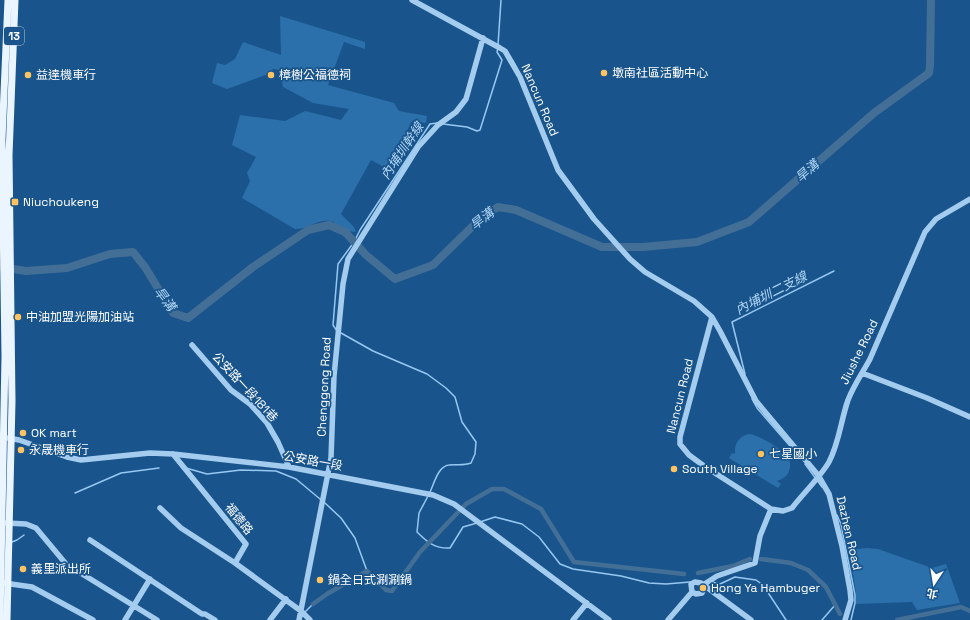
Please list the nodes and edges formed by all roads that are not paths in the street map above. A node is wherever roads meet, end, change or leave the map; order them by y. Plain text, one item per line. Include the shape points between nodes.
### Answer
1 (8, 0) edge
2 (16, 0) edge
3 (412, 0) edge
4 (483, 38) junction
5 (6, 61) edge
6 (2, 71) edge
7 (13, 72) junction
8 (970, 199) edge
9 (6, 259) junction
10 (712, 317) junction
11 (192, 345) dead end
12 (862, 373) junction
13 (970, 417) edge
14 (8, 438) junction
15 (173, 454) junction
16 (289, 467) junction
17 (328, 475) junction
18 (818, 475) junction
19 (160, 508) dead end
20 (772, 510) junction
21 (5, 523) junction
22 (3, 537) edge
23 (90, 540) dead end
24 (235, 563) junction
25 (150, 579) junction
26 (5, 583) junction
27 (703, 584) junction
28 (692, 592) junction
29 (286, 599) junction
30 (587, 603) junction
31 (134, 606) junction
32 (302, 611) junction
33 (202, 614) junction
34 (0, 620) edge
35 (7, 620) edge
36 (93, 620) edge
37 (125, 620) edge
38 (156, 620) edge
39 (198, 620) edge
40 (214, 620) edge
41 (270, 620) edge
42 (299, 620) edge
43 (310, 620) edge
44 (573, 620) edge
45 (609, 620) edge
46 (668, 620) edge
47 (751, 620) edge
48 (845, 620) edge

1 - 5 main road, 13
2 - 5 main road, 13
3 - 4 street, Nancun Road
4 - 10 street, Nancun Road via 504,51 512,63 558,170 594,219 645,272 694,301
4 - 17 street, Chenggong Road via 466,99 456,112 438,124 418,147 348,259 334,376
5 - 6 main road, 13
5 - 7 main road, 13
6 - 7 street
6 - 9 main road, 13
7 - 9 main road, 13
8 - 12 street, Jiushe Road via 936,219 925,232
9 - 14 main road, 13
10 - 18 street, Dazhen Road via 756,401
10 - 20 street, Nancun Road via 680,444 689,455 704,466
11 - 16 street, 公安路一段181巷 via 231,390 250,404 267,423
12 - 13 street
12 - 18 street, Jiushe Road via 848,401 835,446 828,462
14 - 15 street, 公安路一段 via 81,460 150,453
14 - 21 main road, 13
15 - 16 street, 公安路一段
15 - 24 street, 福德路 via 246,544
16 - 17 street, 公安路一段
17 - 30 street, 公安路一段 via 433,496 454,504
17 - 32 street, Chenggong Road
18 - 20 street, Jiushe Road via 792,508 783,511
18 - 48 street, Dazhen Road via 829,494 848,574 851,600
19 - 24 street via 181,528
20 - 27 street via 760,536 755,563 717,576
21 - 22 main road, 13
21 - 31 street via 26,524 36,528 66,564
22 - 26 main road, 13
23 - 25 street
24 - 29 street
25 - 31 street
25 - 33 street
26 - 34 main road, 13
26 - 35 main road, 13
26 - 36 street via 32,587
27 - 28 street via 702,593
27 - 28 street via 691,584
27 - 47 street
28 - 46 street
29 - 32 street
29 - 41 street
30 - 44 street
30 - 45 street, 公安路一段
31 - 37 street
31 - 38 street
32 - 42 street, Chenggong Road
32 - 43 street
33 - 39 street
33 - 40 street

